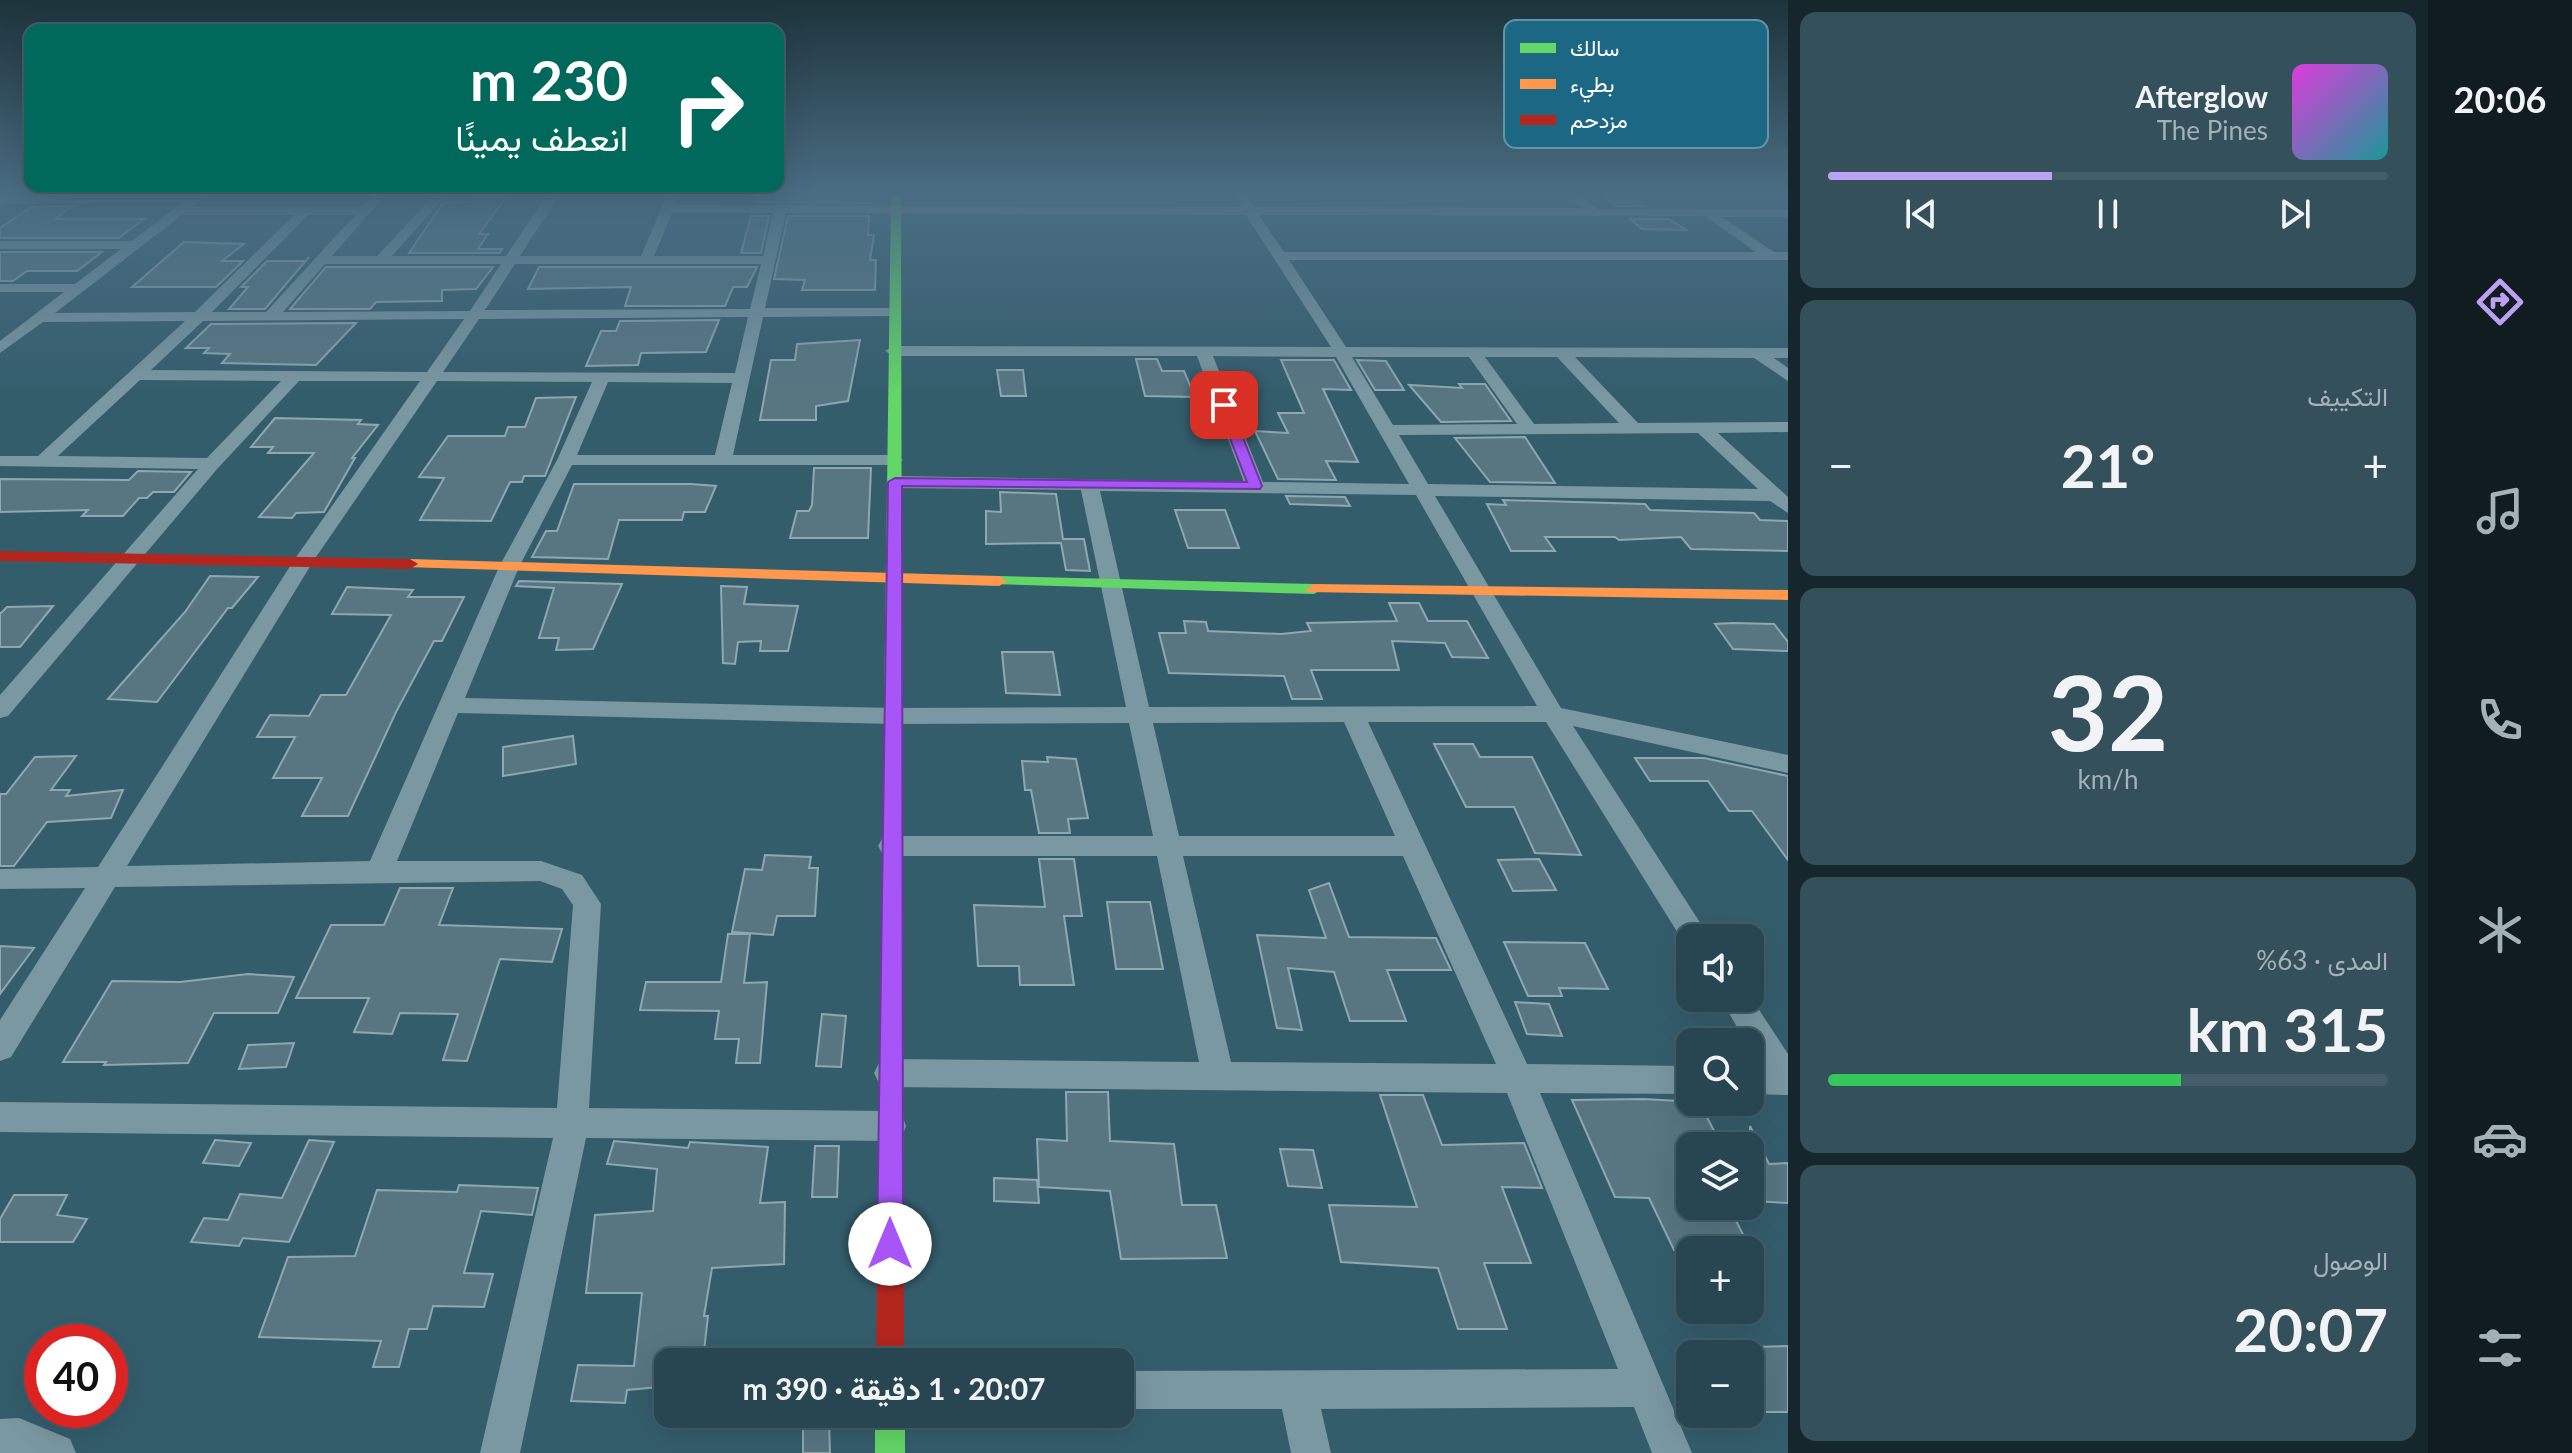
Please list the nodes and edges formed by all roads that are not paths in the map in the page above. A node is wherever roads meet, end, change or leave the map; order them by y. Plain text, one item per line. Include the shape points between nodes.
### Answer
1 (115, 260) edge
2 (256, 260) edge
3 (321, 260) joint
4 (333, 260) edge
5 (511, 260) edge
6 (745, 260) edge
7 (769, 260) joint
8 (894, 260) edge
9 (1281, 260) edge
10 (0, 288) edge
11 (78, 288) junction
12 (894, 312) junction
13 (757, 313) junction
14 (474, 316) junction
15 (199, 317) junction
16 (270, 317) junction
17 (39, 318) junction
18 (0, 348) edge
19 (893, 351) junction
20 (1203, 351) junction
21 (1341, 351) junction
22 (1473, 352) junction
23 (1562, 353) junction
24 (1758, 353) junction
25 (1788, 353) edge
26 (136, 375) junction
27 (294, 376) junction
28 (1788, 376) edge
29 (431, 377) junction
30 (602, 377) junction
31 (743, 378) junction
32 (1788, 427) edge
33 (1529, 429) junction
34 (1634, 429) junction
35 (1704, 429) junction
36 (1388, 430) junction
37 (566, 460) junction
38 (723, 460) junction
39 (894, 460) junction
40 (0, 461) edge
41 (43, 461) junction
42 (212, 464) junction
43 (895, 482) junction
44 (1089, 484) junction
45 (1255, 486) junction
46 (1421, 488) junction
47 (1782, 501) edge
48 (0, 556) edge
49 (130, 557) junction
50 (304, 560) junction
51 (509, 567) junction
52 (895, 580) junction
53 (1110, 586) junction
54 (1481, 595) junction
55 (1788, 595) edge
56 (10, 686) edge
57 (449, 705) junction
58 (0, 710) edge
59 (1553, 714) junction
60 (1353, 715) junction
61 (892, 716) junction
62 (1137, 716) junction
63 (1788, 764) edge
64 (1165, 844) junction
65 (891, 846) junction
66 (1415, 846) junction
67 (379, 871) junction
68 (0, 879) edge
69 (104, 879) junction
70 (1687, 924) edge
71 (1744, 1012) edge
72 (0, 1047) edge
73 (890, 1073) junction
74 (1218, 1076) junction
75 (1518, 1079) junction
76 (1676, 1080) edge
77 (1764, 1080) edge
78 (1788, 1081) edge
79 (0, 1117) edge
80 (572, 1125) junction
81 (890, 1126) junction
82 (890, 1348) edge
83 (1646, 1388) junction
84 (1297, 1389) junction
85 (1134, 1390) edge
86 (890, 1428) edge
87 (0, 1439) edge
88 (56, 1453) edge
89 (500, 1453) edge
90 (890, 1453) edge
91 (1311, 1453) edge
92 (1672, 1453) edge

1 - 11 street
2 - 15 street
3 - 4 street
3 - 16 street
5 - 14 street
6 - 7 street
7 - 13 street
8 - 12 street
9 - 21 street
10 - 11 street
11 - 17 street
12 - 13 street
12 - 19 street
13 - 14 street
13 - 31 street
14 - 16 street
14 - 29 street
15 - 16 street
15 - 17 street
15 - 26 street
17 - 18 street
19 - 20 street
19 - 39 street
20 - 21 street
20 - 45 street
21 - 22 street
21 - 36 street
22 - 23 street
22 - 33 street
23 - 24 street
23 - 34 street
24 - 25 street
24 - 28 street
26 - 27 street
26 - 41 street
27 - 29 street
27 - 42 street
29 - 30 street
29 - 50 street
30 - 31 street
30 - 37 street
31 - 38 street
32 - 35 street
33 - 34 street
33 - 36 street
34 - 35 street
35 - 47 street
36 - 46 street
37 - 38 street
37 - 51 street
38 - 39 street
39 - 43 street
40 - 41 street
41 - 42 street
42 - 49 street
43 - 44 street
43 - 52 street
44 - 45 street
44 - 53 street
45 - 46 street
46 - 47 street
46 - 54 street
48 - 49 street
49 - 50 street
49 - 56 street
50 - 51 street
50 - 69 street
51 - 52 street
51 - 57 street
52 - 53 street
52 - 61 street
53 - 54 street
53 - 62 street
54 - 55 street
54 - 59 street
56 - 58 street
57 - 61 street
57 - 67 street
59 - 60 street
59 - 63 street
59 - 70 street
60 - 62 street
60 - 66 street
61 - 62 street
61 - 65 street
62 - 64 street
64 - 65 street
64 - 66 street
64 - 74 street
65 - 73 street
66 - 75 street
67 - 69 street
67 - 80 street via 541,871 572,882 587,904
68 - 69 street
69 - 72 street
71 - 78 street
73 - 74 street
73 - 81 street
74 - 75 street
75 - 76 street
75 - 83 street
77 - 78 street
79 - 80 street
80 - 81 street
80 - 89 street
81 - 82 street
83 - 84 street
83 - 92 street
84 - 85 street
84 - 91 street
86 - 90 street
87 - 88 street via 19,1438

